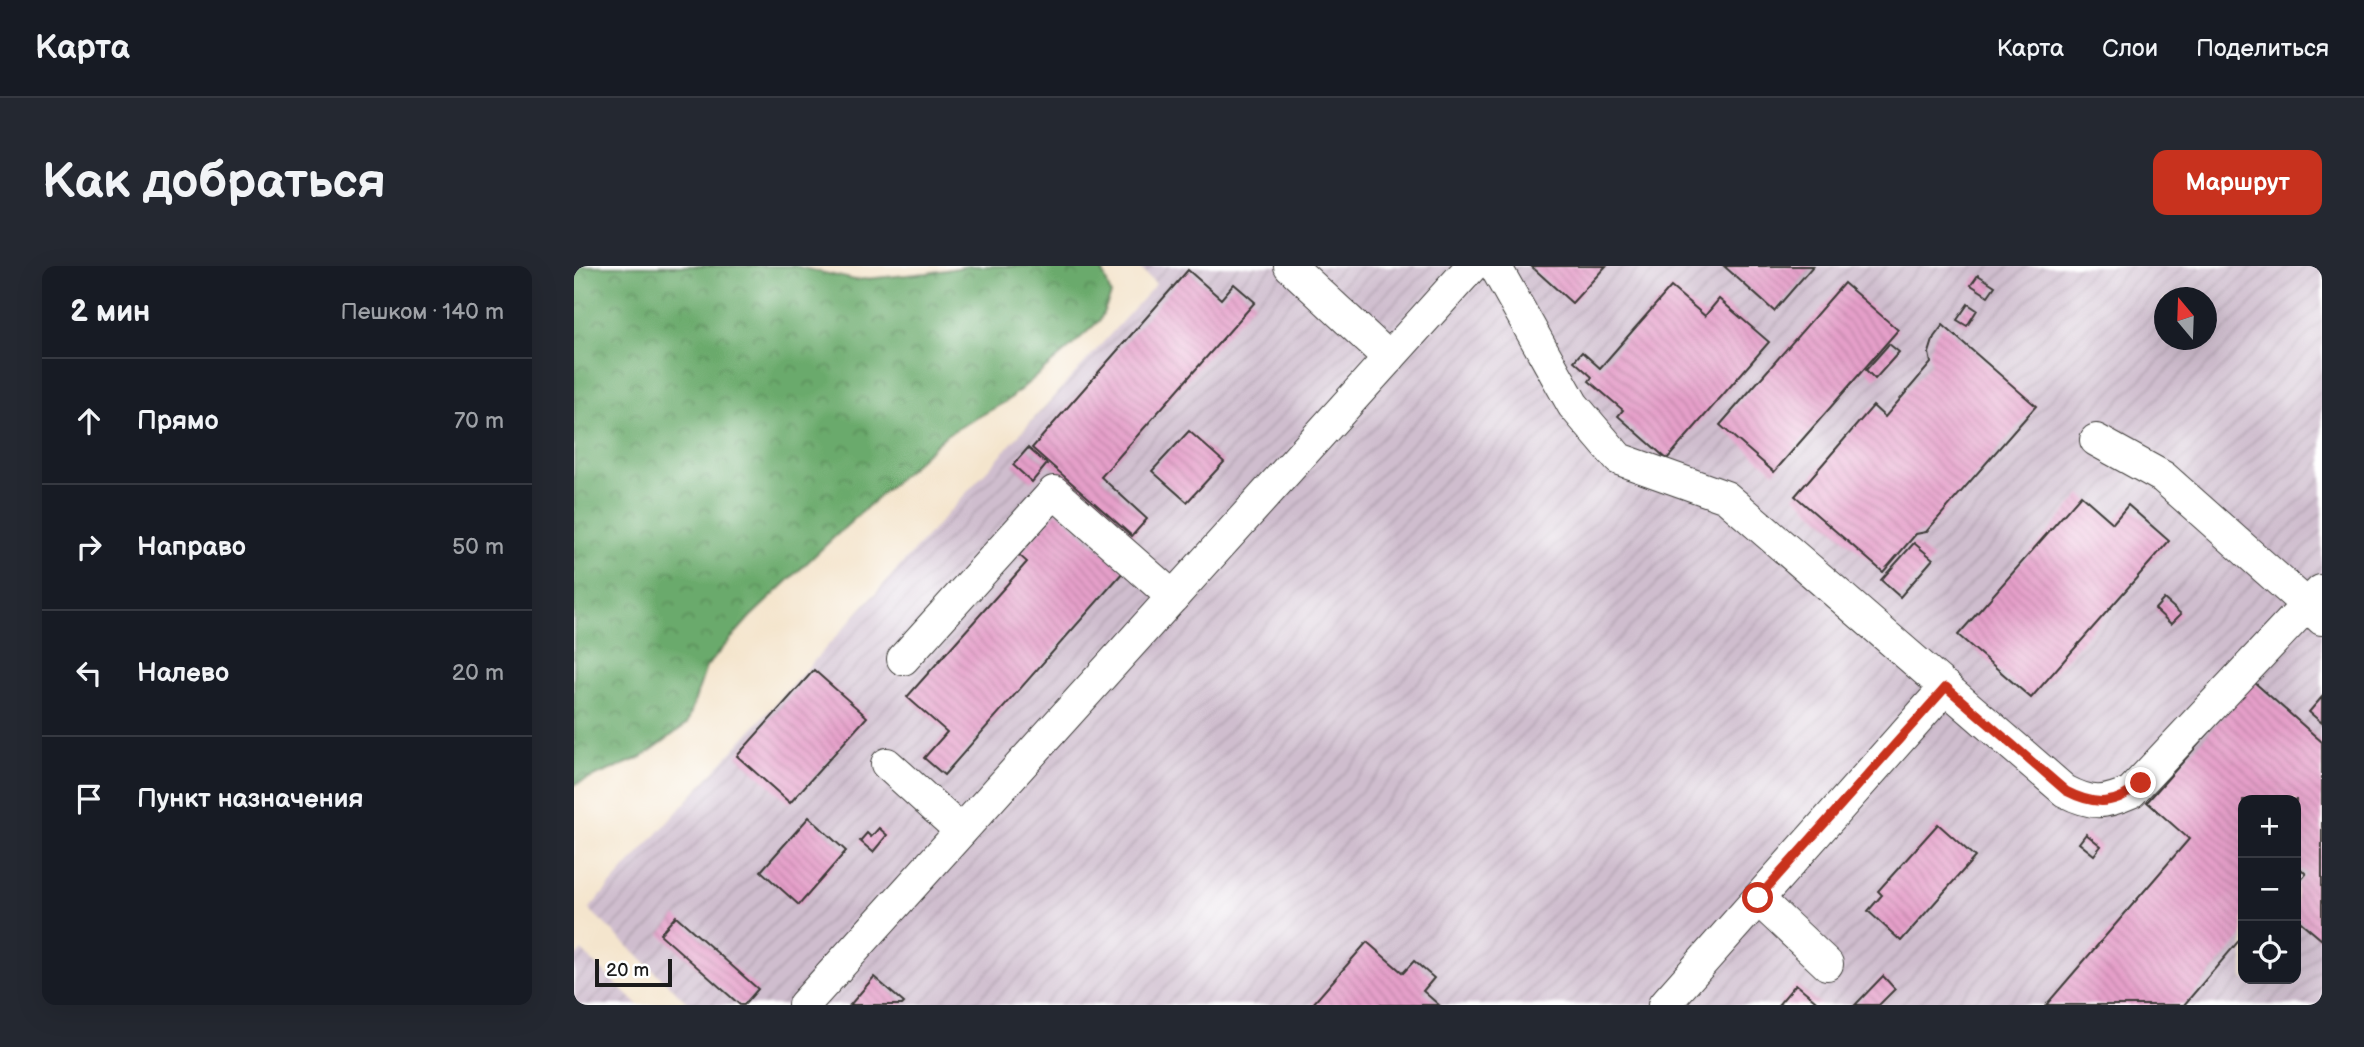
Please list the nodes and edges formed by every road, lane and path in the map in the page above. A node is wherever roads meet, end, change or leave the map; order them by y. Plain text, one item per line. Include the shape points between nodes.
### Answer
1 (1290, 266) edge
2 (1472, 266) edge
3 (1495, 266) edge
4 (1389, 358) junction
5 (2096, 440) dead end
6 (1173, 597) junction
7 (2317, 605) edge
8 (903, 659) dead end
9 (1946, 687) junction
10 (887, 764) dead end
11 (961, 831) junction
12 (1758, 898) junction
13 (1827, 964) dead end
14 (804, 1005) edge
15 (1664, 1005) edge

1 - 4 lane
2 - 4 lane
3 - 9 lane via 1573,405 1619,459 1726,497
4 - 6 lane
5 - 7 lane via 2163,477
6 - 8 lane via 1054,492
6 - 11 lane
7 - 9 lane via 2141,783 2110,802 2085,801 2066,791
9 - 12 lane
10 - 11 lane
11 - 14 lane
12 - 13 lane
12 - 15 lane

